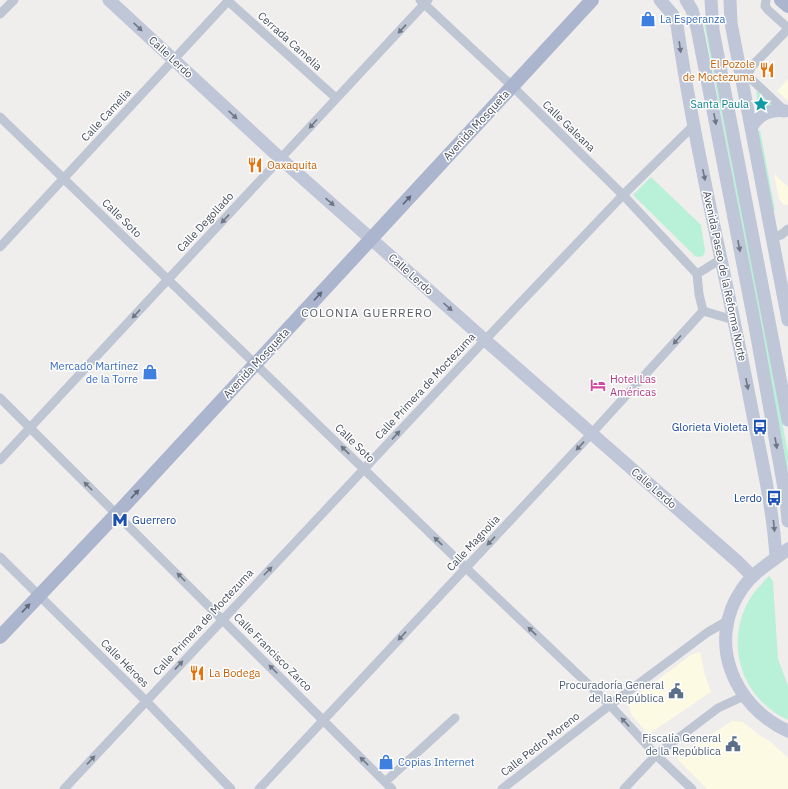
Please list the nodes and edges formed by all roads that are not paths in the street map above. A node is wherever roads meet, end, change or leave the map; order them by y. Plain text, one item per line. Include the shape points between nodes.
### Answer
1 (14, 0) edge
2 (109, 0) edge
3 (229, 0) edge
4 (592, 0) edge
5 (660, 0) edge
6 (686, 0) edge
7 (711, 0) edge
8 (730, 0) edge
9 (766, 0) edge
10 (781, 0) edge
11 (424, 1) edge
12 (788, 6) edge
13 (0, 14) edge
14 (788, 29) edge
15 (173, 60) junction
16 (745, 77) junction
17 (512, 86) junction
18 (336, 98) junction
19 (786, 112) edge
20 (0, 117) edge
21 (693, 126) junction
22 (751, 128) junction
23 (281, 159) junction
24 (63, 178) junction
25 (623, 195) junction
26 (788, 229) edge
27 (772, 237) junction
28 (371, 238) junction
29 (0, 247) edge
30 (722, 259) junction
31 (697, 274) junction
32 (168, 279) junction
33 (703, 311) junction
34 (734, 320) junction
35 (788, 320) edge
36 (484, 340) junction
37 (256, 364) junction
38 (0, 398) edge
39 (788, 420) edge
40 (30, 428) junction
41 (592, 433) junction
42 (0, 460) edge
43 (365, 469) junction
44 (117, 514) junction
45 (788, 521) edge
46 (788, 549) edge
47 (0, 557) edge
48 (776, 558) junction
49 (466, 568) junction
50 (752, 576) junction
51 (39, 595) junction
52 (222, 619) junction
53 (729, 620) junction
54 (0, 637) edge
55 (744, 696) junction
56 (146, 701) junction
57 (610, 705) junction
58 (455, 718) dead end
59 (324, 720) junction
60 (788, 731) edge
61 (656, 755) junction
62 (385, 782) junction
63 (64, 789) edge
64 (231, 789) edge
65 (259, 789) edge
66 (392, 789) edge
67 (502, 789) edge
68 (624, 789) edge
69 (692, 789) edge

1 - 13 street
2 -> 15 street, Calle Lerdo
3 - 15 street, Calle Camelia
3 - 18 street, Cerrada Camelia
4 - 17 main road, Avenida Mosqueta
5 -> 21 street, Avenida Paseo de la Reforma Norte via 673,15 677,26
6 -> 45 street, Avenida Paseo de la Reforma Norte via 697,28 755,326
7 - 39 street via 713,30
8 - 16 street via 731,23
9 - 14 street via 765,6 768,10
10 - 12 main road
11 - 17 street, Calle Galeana
11 -> 18 street, Calle Degollado
14 - 16 street via 751,67
15 -> 23 street, Calle Lerdo
15 - 24 street, Calle Camelia
16 - 19 street
16 - 22 street
17 - 25 street, Calle Galeana
28 -> 17 main road, Avenida Mosqueta
18 -> 23 street, Calle Degollado
19 - 22 street via 776,110 765,113
20 - 24 street, Calle Soto
21 - 25 street, Calle Primera de Moctezuma
21 -> 30 street, Avenida Paseo de la Reforma Norte
22 - 27 street
23 -> 28 street, Calle Lerdo
23 -> 32 street, Calle Degollado
24 - 29 street, Calle Camelia
24 - 32 street, Calle Soto
25 - 31 street, Calle Galeana
25 - 36 street, Calle Primera de Moctezuma
26 - 27 street via 781,235
27 - 35 street
28 -> 36 street, Calle Lerdo
37 -> 28 main road, Avenida Mosqueta
30 - 31 street
30 - 34 street, Avenida Paseo de la Reforma Norte
31 - 33 street
32 - 37 street, Calle Soto
32 -> 40 street, Calle Degollado
33 - 34 street
33 -> 41 street, Calle Magnolia
34 -> 48 street, Avenida Paseo de la Reforma Norte via 773,520
36 - 41 street, Calle Lerdo
43 -> 36 street, Calle Primera de Moctezuma
43 -> 37 street, Calle Soto
44 -> 37 main road, Avenida Mosqueta
38 - 40 street, Calle Francisco Zarco
40 - 42 street, Calle Degollado
44 -> 40 street, Calle Francisco Zarco
41 -> 49 street, Calle Magnolia
41 - 50 street, Calle Lerdo
49 -> 43 street, Calle Soto
52 -> 43 street, Calle Primera de Moctezuma
44 - 51 main road, Avenida Mosqueta
52 -> 44 street, Calle Francisco Zarco
46 - 48 street
47 - 51 street, Calle Héroes
48 - 50 street
57 -> 49 street, Calle Soto
49 -> 59 street, Calle Magnolia
50 - 53 street via 734,604
54 -> 51 main road, Avenida Mosqueta
51 - 56 street, Calle Héroes
56 -> 52 street, Calle Primera de Moctezuma
59 -> 52 street, Calle Francisco Zarco
53 - 55 street via 726,640 728,660 734,679
53 - 57 street, Calle Pedro Moreno via 708,632
55 - 60 street via 766,718
55 - 61 street via 718,708
63 -> 56 street, Calle Primera de Moctezuma
56 - 64 street, Calle Héroes
61 -> 57 street, Calle Soto
57 - 67 street, Calle Pedro Moreno
58 - 62 street
62 -> 59 street, Calle Francisco Zarco
59 - 65 street, Calle Magnolia
61 - 68 street
61 - 69 street, Calle Soto
62 - 66 street, Calle Francisco Zarco

